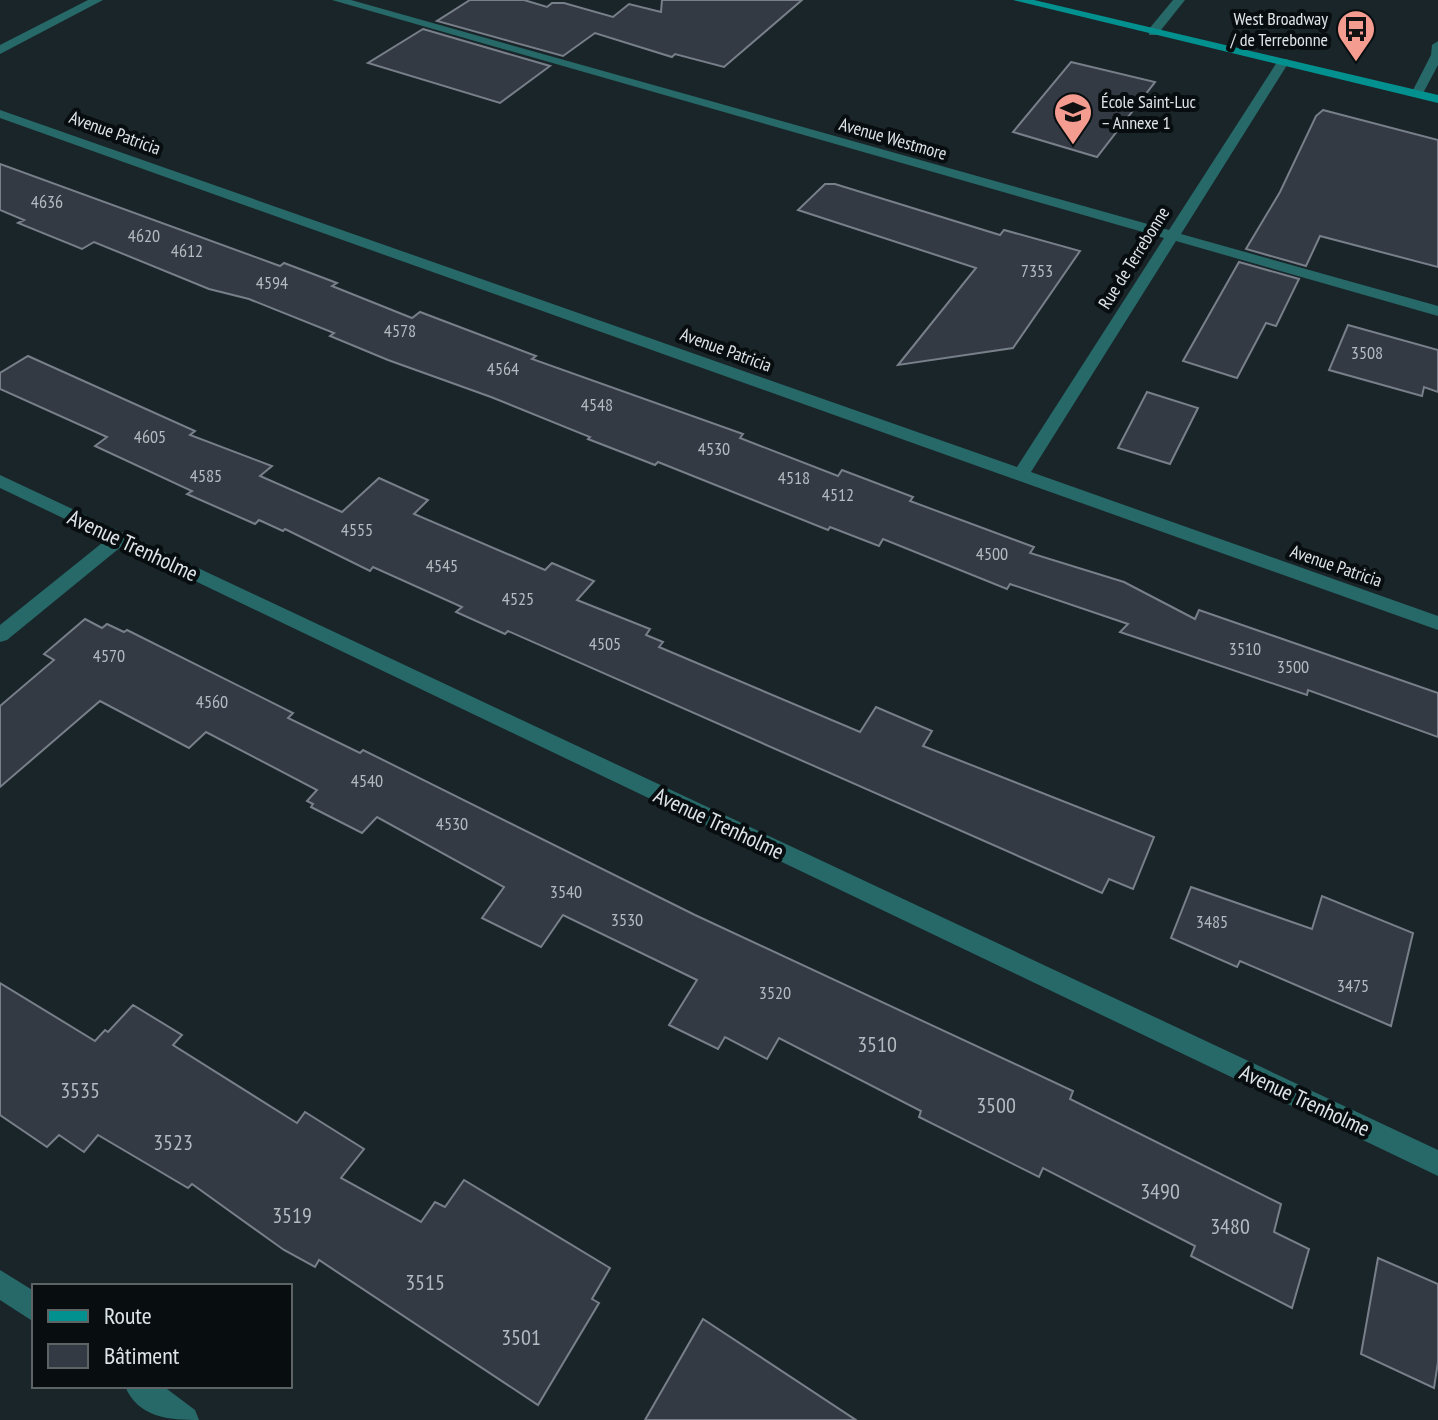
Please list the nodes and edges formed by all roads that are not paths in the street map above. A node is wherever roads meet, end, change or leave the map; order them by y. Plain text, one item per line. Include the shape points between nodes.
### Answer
1 (97, 0) edge
2 (338, 0) edge
3 (1019, 0) edge
4 (1179, 0) edge
5 (1153, 32) junction
6 (1438, 45) edge
7 (0, 50) edge
8 (1283, 62) junction
9 (1417, 94) junction
10 (1438, 99) edge
11 (0, 114) edge
12 (1173, 236) junction
13 (1438, 311) edge
14 (1020, 476) junction
15 (0, 481) edge
16 (120, 538) junction
17 (1438, 623) edge
18 (0, 635) edge
19 (1438, 1163) edge
20 (0, 1283) edge
21 (32, 1307) edge
22 (142, 1388) edge
23 (185, 1420) edge

1 - 7 street
2 - 12 street, Avenue Westmore
3 - 5 street
4 - 5 street
5 - 8 street
6 - 9 street
8 - 9 street
8 - 12 street, Rue de Terrebonne
9 - 10 street
11 - 14 street, Avenue Patricia
12 - 13 street, Avenue Westmore
12 - 14 street, Rue de Terrebonne
14 - 17 street, Avenue Patricia
15 - 16 street, Avenue Trenholme
16 - 18 street
16 - 19 street, Avenue Trenholme
20 - 21 street
22 - 23 street

